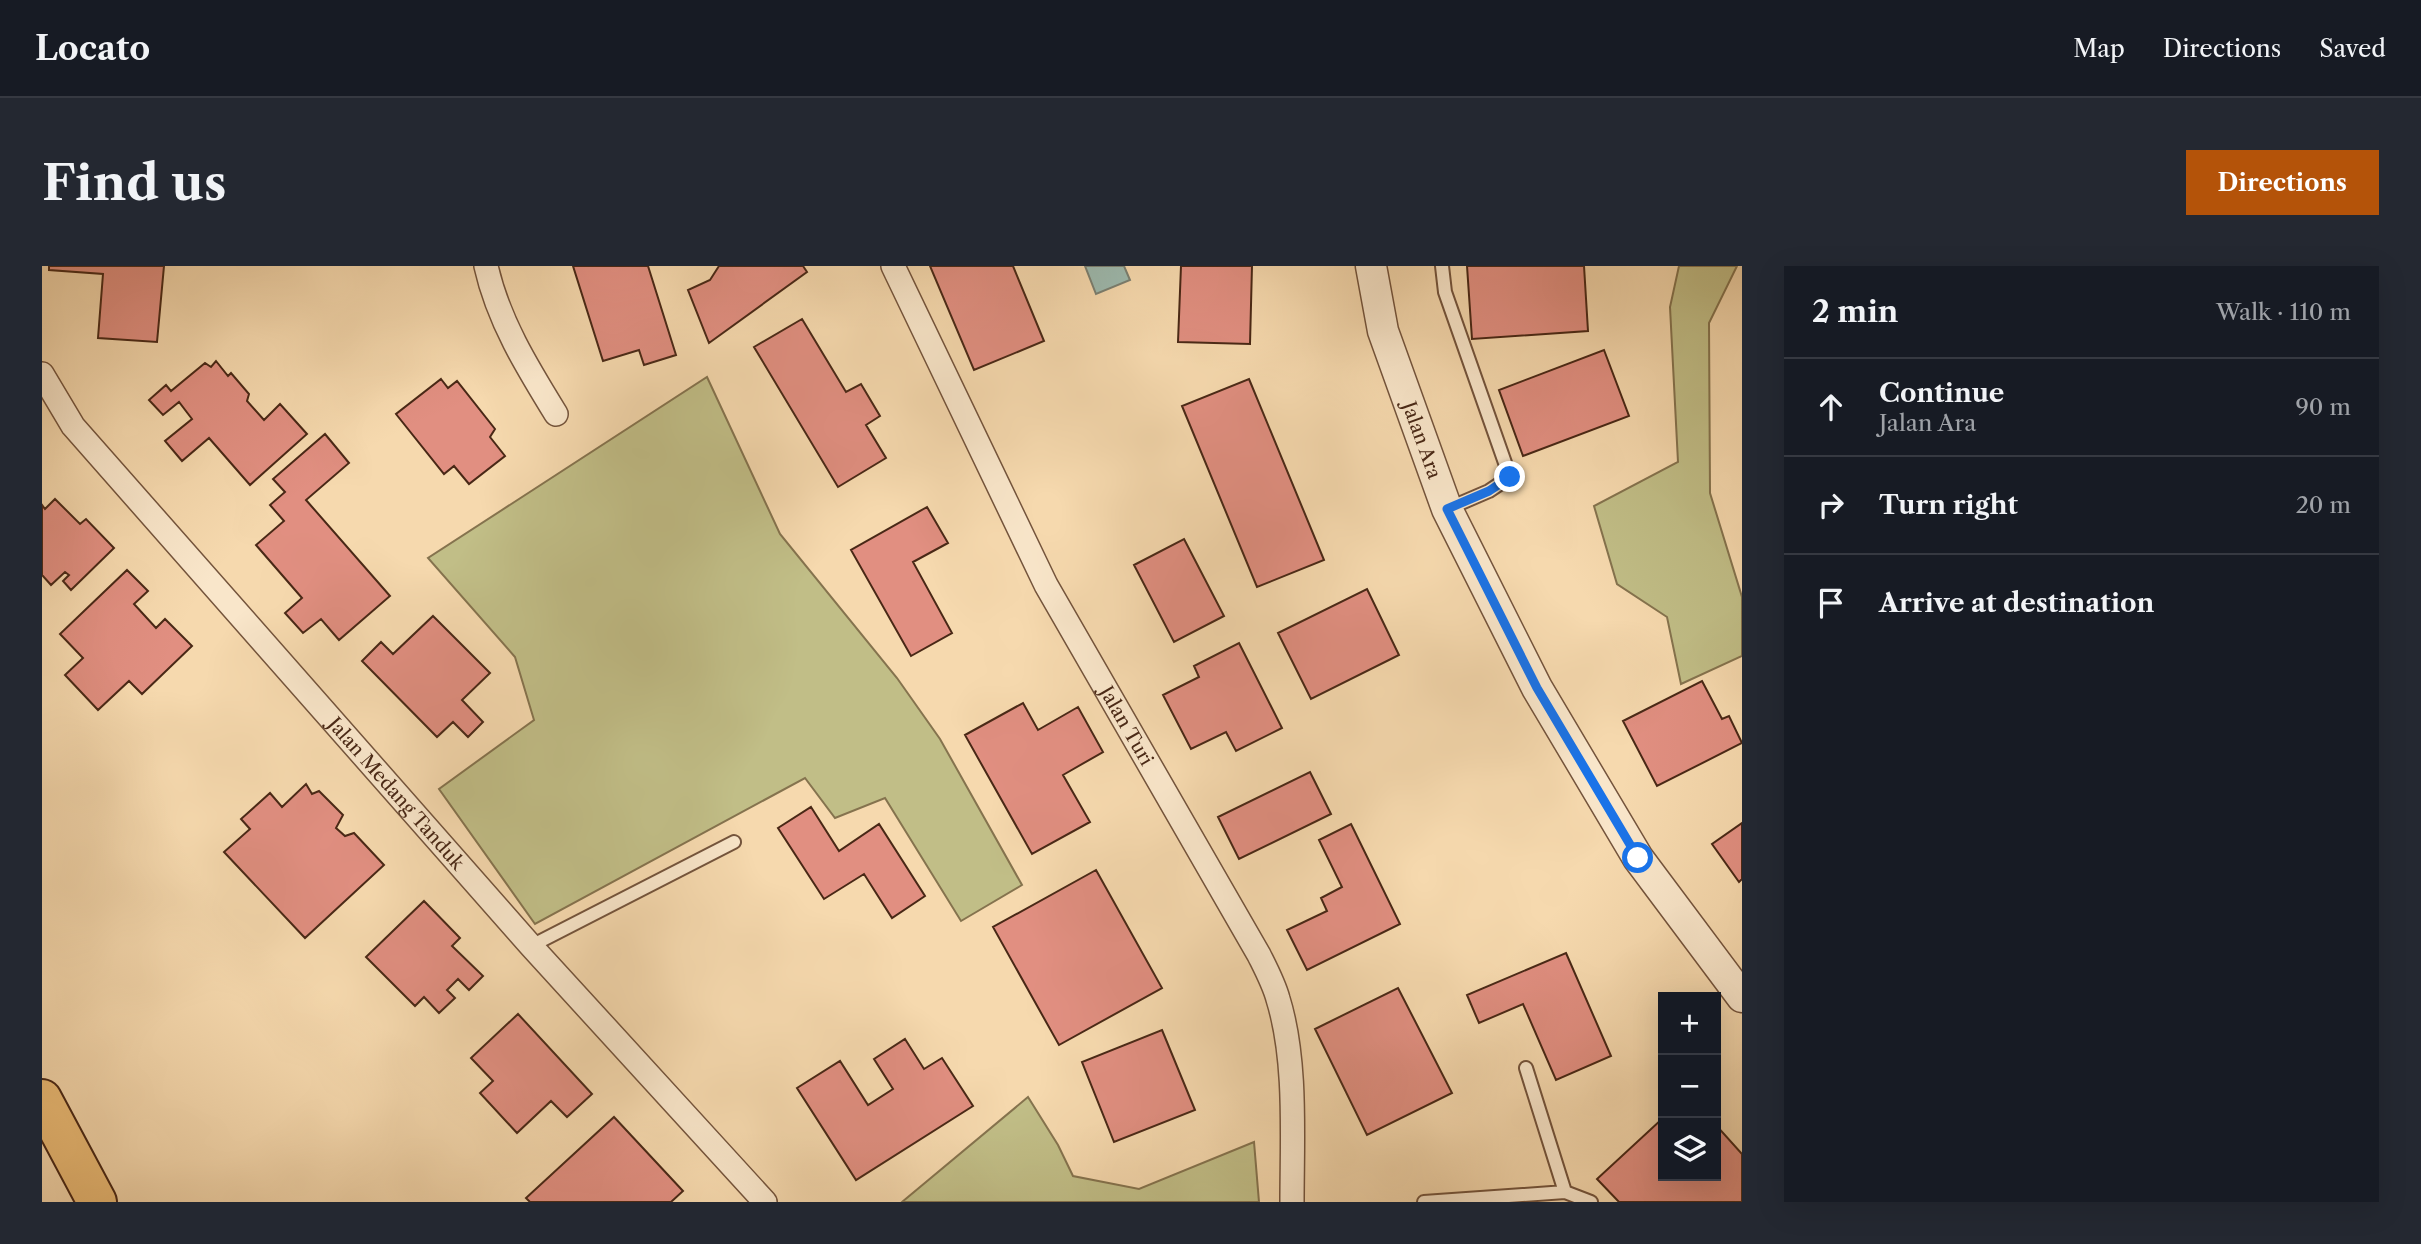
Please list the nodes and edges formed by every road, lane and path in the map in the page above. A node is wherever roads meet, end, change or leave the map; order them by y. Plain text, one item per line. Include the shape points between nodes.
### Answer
1 (486, 266) edge
2 (893, 266) edge
3 (1371, 266) edge
4 (1442, 266) edge
5 (42, 374) edge
6 (556, 414) dead end
7 (1447, 509) junction
8 (734, 842) dead end
9 (531, 946) junction
10 (1742, 997) edge
11 (1526, 1068) dead end
12 (47, 1107) edge
13 (1564, 1192) junction
14 (97, 1202) edge
15 (765, 1202) edge
16 (1292, 1202) edge
17 (1424, 1202) edge
18 (1591, 1202) edge

1 - 6 street via 516,349
2 - 16 street, Jalan Turi via 1046,585 1259,955 1278,998 1287,1038
3 - 7 street, Jalan Ara via 1383,331
4 - 7 lane via 1445,292 1510,477
5 - 9 street, Jalan Medang Tanduk via 73,426
7 - 10 street, Jalan Ara via 1537,688 1631,847
8 - 9 lane
9 - 15 street, Jalan Medang Tanduk
11 - 13 lane
12 - 14 highway
13 - 17 lane
13 - 18 lane

